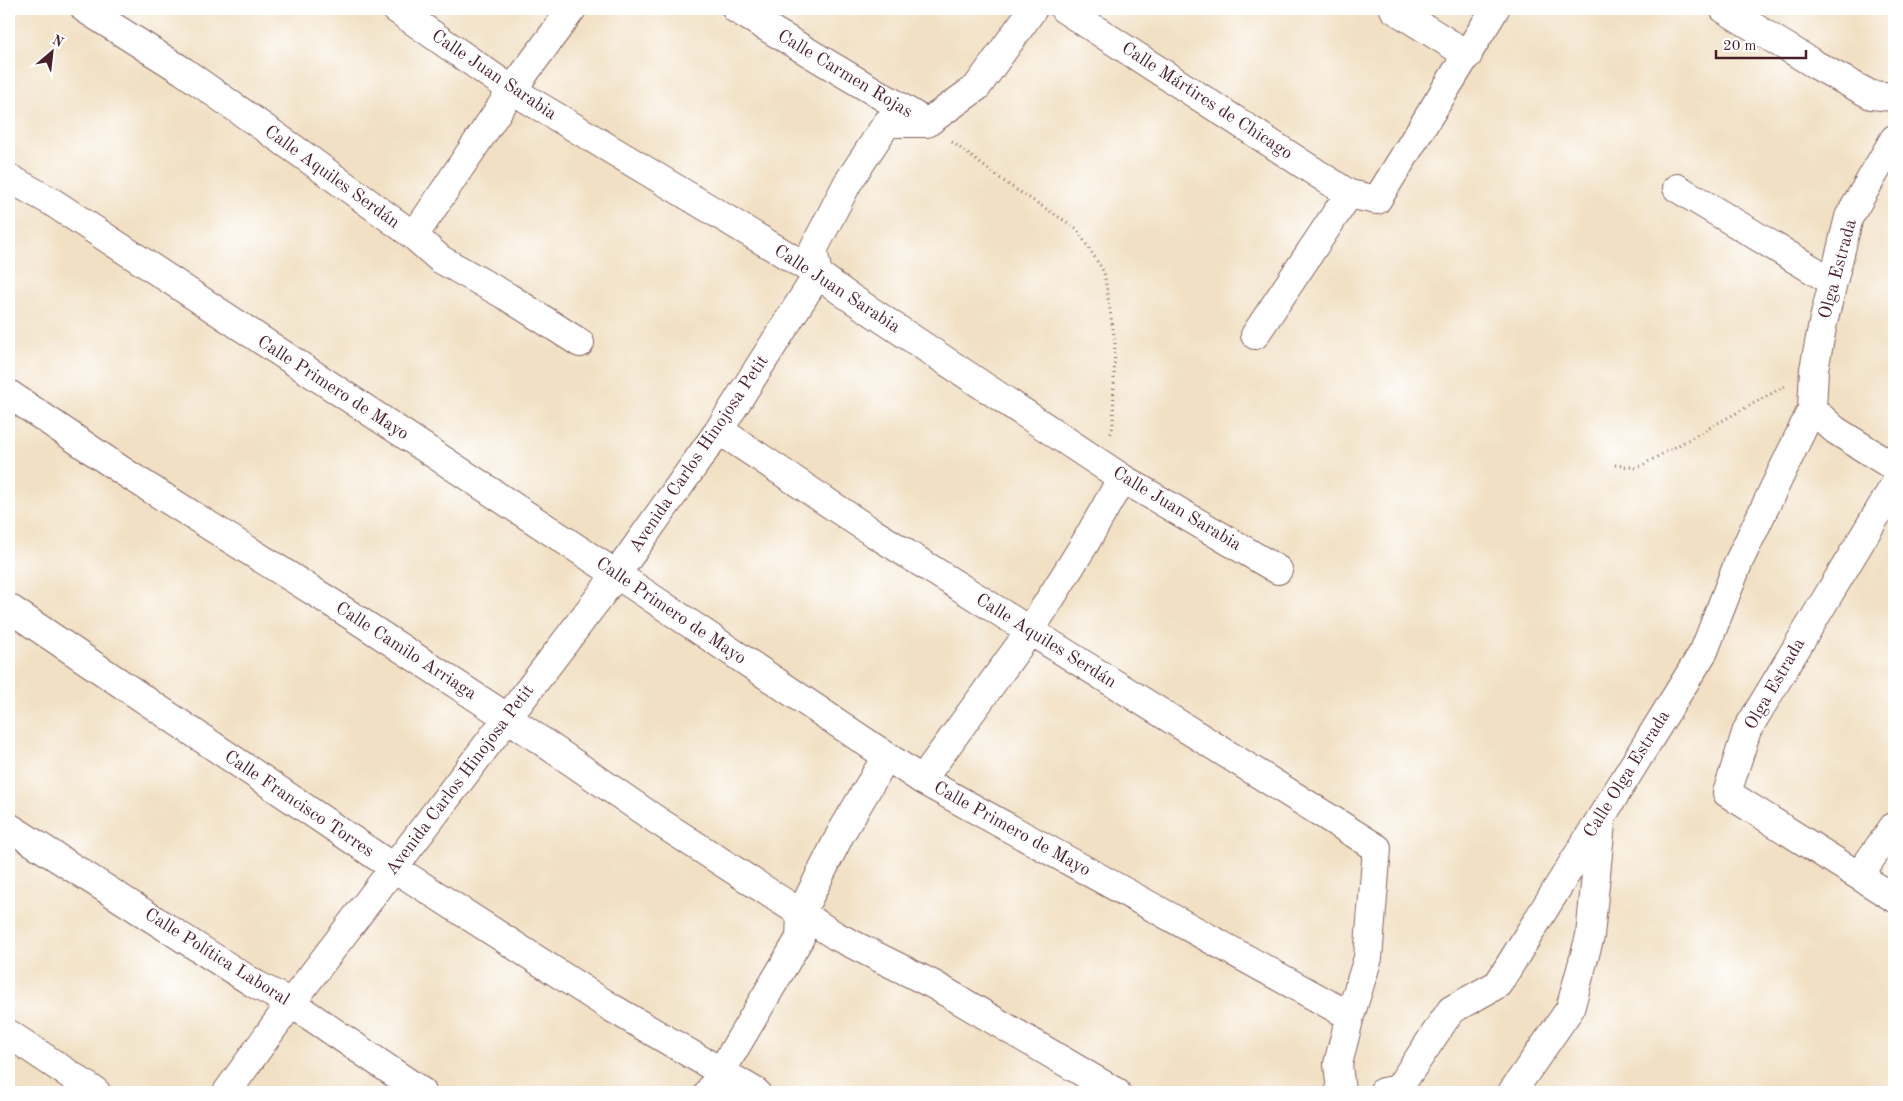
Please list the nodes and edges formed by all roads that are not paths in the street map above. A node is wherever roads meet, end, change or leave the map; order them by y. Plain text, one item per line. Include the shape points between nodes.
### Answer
1 (85, 9) edge
2 (396, 9) edge
3 (572, 9) edge
4 (736, 9) edge
5 (1033, 9) edge
6 (1064, 9) edge
7 (1394, 9) edge
8 (1496, 9) edge
9 (1730, 10) edge
10 (1468, 55) junction
11 (512, 90) junction
12 (1894, 97) edge
13 (927, 123) junction
14 (1894, 139) edge
15 (9, 178) edge
16 (1677, 188) dead end
17 (1349, 194) junction
18 (414, 236) junction
19 (818, 274) junction
20 (1833, 282) junction
21 (1255, 336) dead end
22 (580, 344) dead end
23 (9, 394) edge
24 (1812, 410) junction
25 (719, 430) junction
26 (1894, 467) edge
27 (1122, 478) junction
28 (1894, 486) edge
29 (1278, 570) dead end
30 (616, 575) junction
31 (9, 608) edge
32 (1030, 631) junction
33 (508, 718) junction
34 (886, 757) junction
35 (922, 780) junction
36 (1601, 817) junction
37 (1894, 826) edge
38 (9, 827) edge
39 (394, 868) junction
40 (1859, 875) junction
41 (1894, 898) edge
42 (801, 913) junction
43 (291, 1002) junction
44 (1350, 1016) junction
45 (9, 1034) edge
46 (714, 1082) edge
47 (96, 1092) edge
48 (227, 1092) edge
49 (422, 1092) edge
50 (756, 1092) edge
51 (1116, 1092) edge
52 (1341, 1092) edge
53 (1383, 1092) edge
54 (1512, 1092) edge

1 - 18 street, Calle Aquiles Serdán via 182,71
2 - 11 street, Calle Juan Sarabia
3 - 11 street
4 - 13 street, Calle Carmen Rojas
5 - 13 street via 976,87
6 - 17 street, Calle Mártires de Chicago
7 - 10 street
8 - 10 street
9 - 12 street via 1816,65 1871,95
10 - 17 street via 1376,200
11 - 18 street
11 - 19 street, Calle Juan Sarabia
13 - 19 street via 887,123 878,135 813,250
14 - 20 street, Olga Estrada via 1849,217
15 - 30 street, Calle Primero de Mayo via 60,207
16 - 20 street
17 - 21 street
18 - 22 street, Calle Aquiles Serdán via 440,259 508,297
19 - 25 street, Avenida Carlos Hinojosa Petit
19 - 27 street, Calle Juan Sarabia
20 - 24 street, Olga Estrada via 1814,369
23 - 33 street, Calle Camilo Arriaga via 124,472
24 - 26 street via 1835,430
24 - 36 street, Calle Olga Estrada via 1739,561 1704,651
25 - 30 street, Avenida Carlos Hinojosa Petit
25 - 32 street, Calle Aquiles Serdán via 872,532
27 - 29 street, Calle Juan Sarabia
27 - 32 street
28 - 40 street, Olga Estrada via 1747,730 1728,793
30 - 33 street, Avenida Carlos Hinojosa Petit
30 - 34 street, Calle Primero de Mayo
31 - 39 street, Calle Francisco Torres
32 - 35 street
32 - 44 street, Calle Aquiles Serdán via 1377,848 1368,958
33 - 39 street, Avenida Carlos Hinojosa Petit
33 - 42 street, Calle Camilo Arriaga via 655,819
34 - 35 street, Calle Primero de Mayo
34 - 42 street via 841,833
35 - 44 street, Calle Primero de Mayo
36 - 53 street, Calle Olga Estrada via 1498,984 1451,1010 1398,1089
36 - 54 street via 1590,936 1570,1009
37 - 40 street
38 - 43 street, Calle Política Laboral via 255,984
39 - 43 street, Avenida Carlos Hinojosa Petit
39 - 46 street, Calle Francisco Torres via 612,1008
40 - 41 street, Olga Estrada
42 - 46 street via 800,938
42 - 51 street, Calle Camilo Arriaga via 836,936 934,985
43 - 48 street, Avenida Carlos Hinojosa Petit
43 - 49 street, Calle Política Laboral
44 - 52 street via 1338,1064
45 - 47 street
46 - 50 street, Calle Francisco Torres

